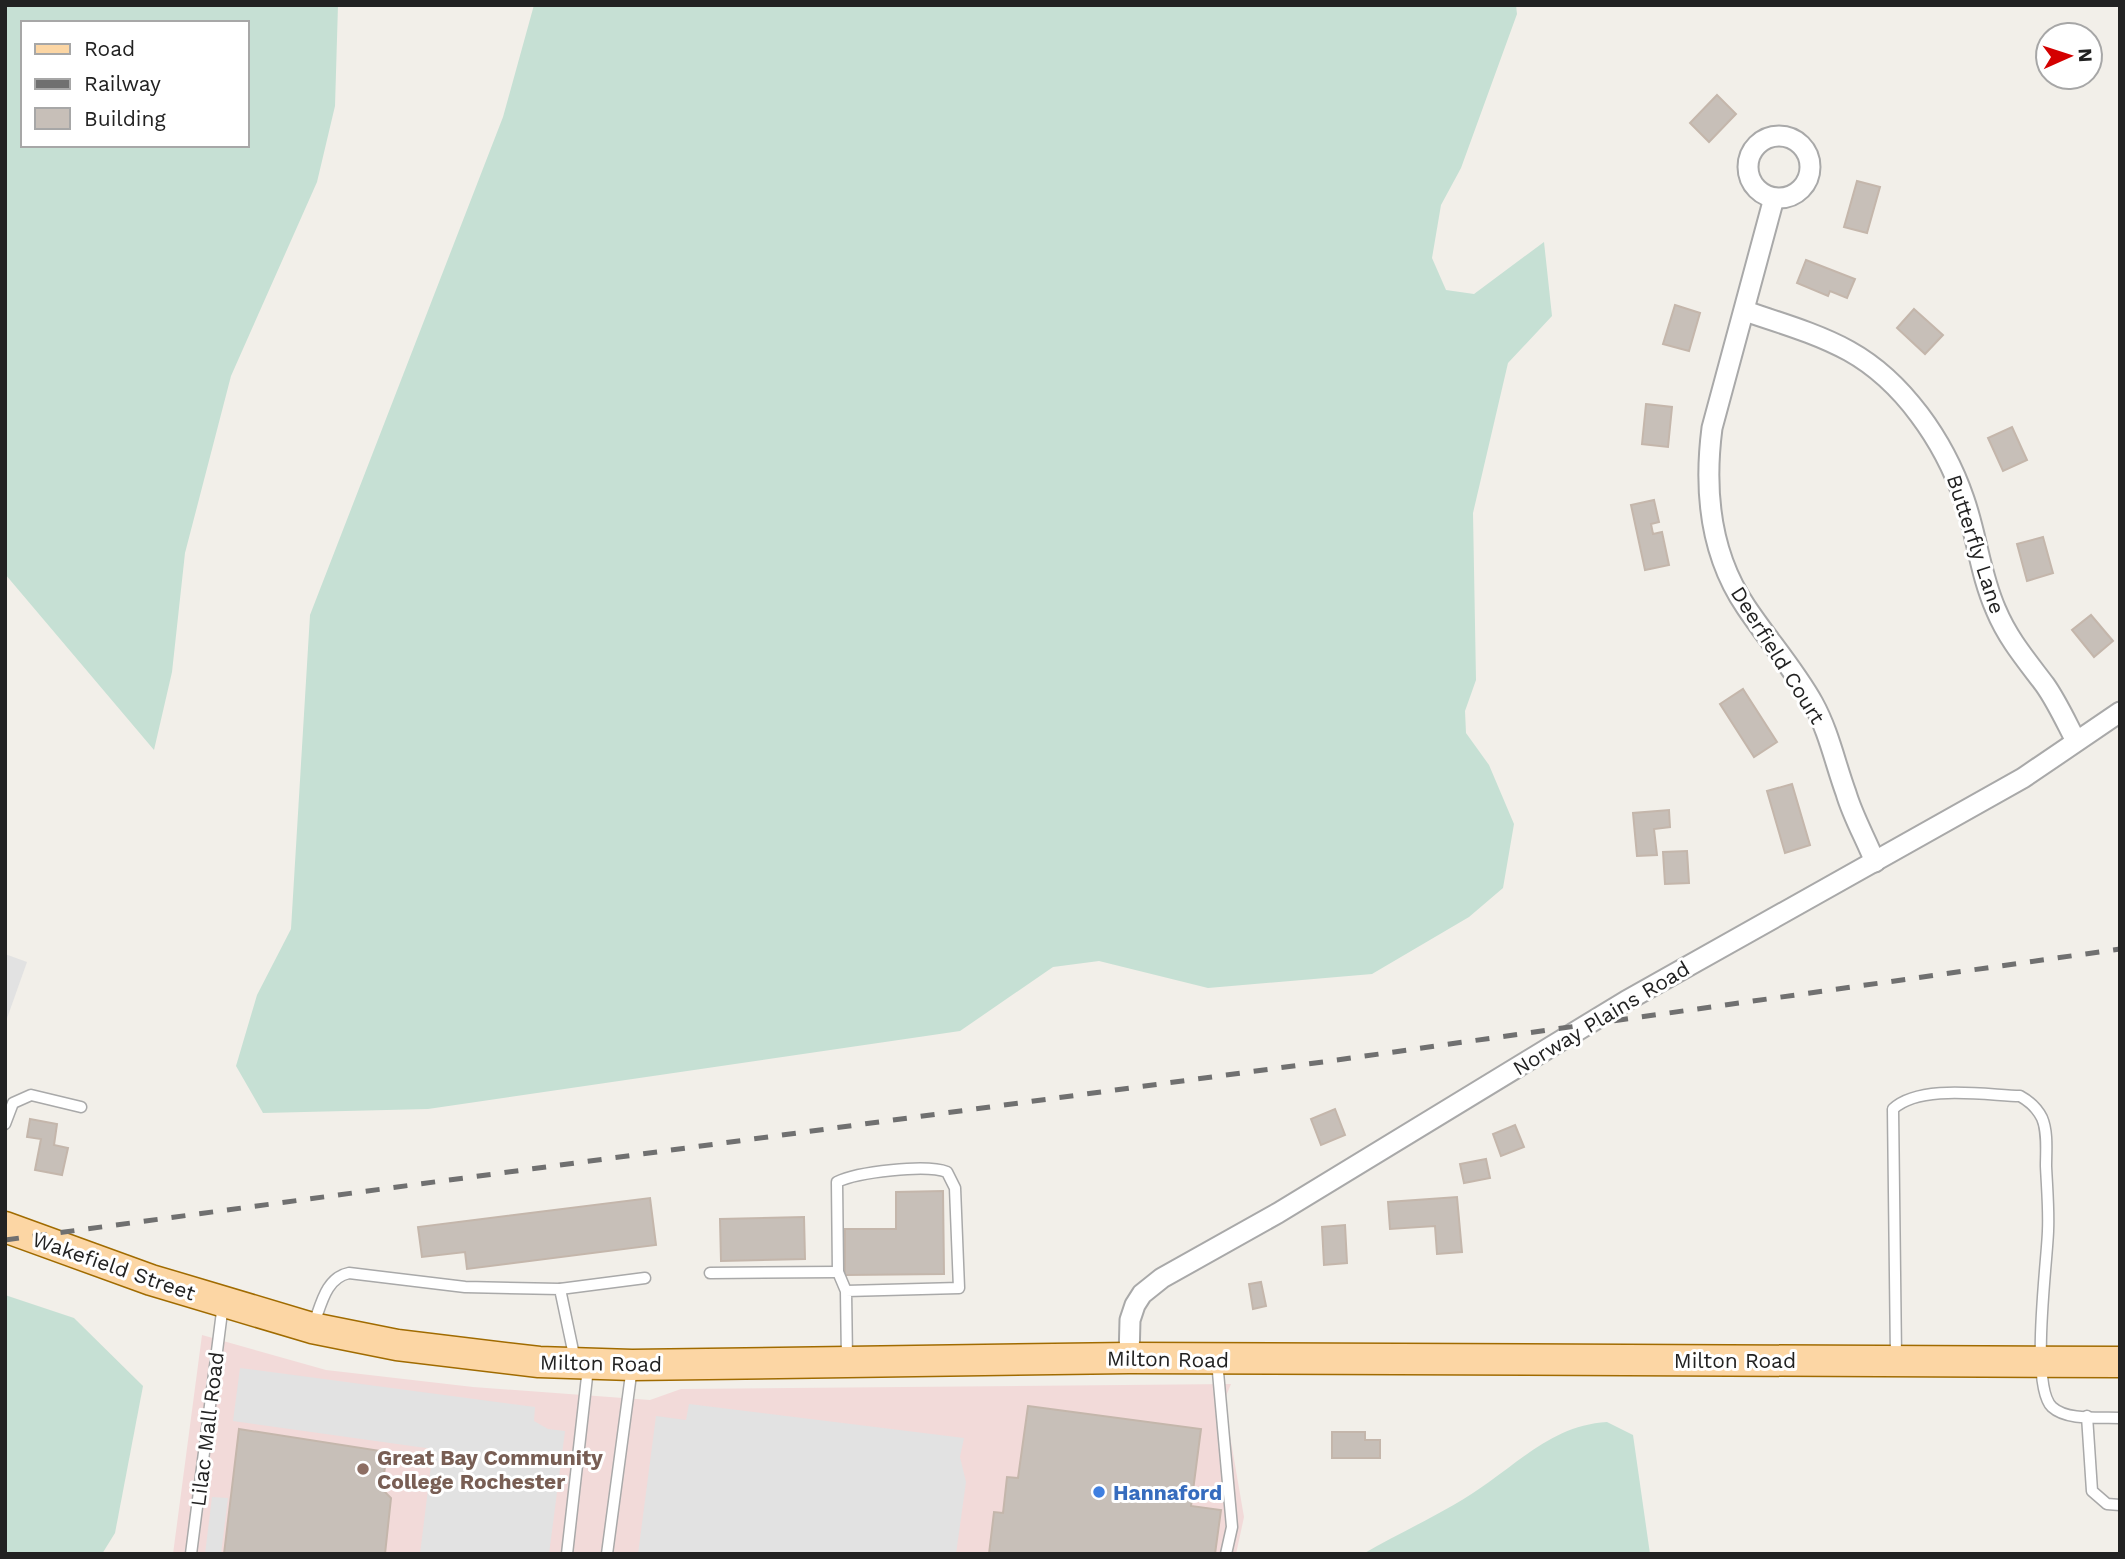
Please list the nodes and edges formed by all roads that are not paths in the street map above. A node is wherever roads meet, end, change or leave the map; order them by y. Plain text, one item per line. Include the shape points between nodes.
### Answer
1 (1774, 198) dead end
2 (1745, 311) junction
3 (2120, 712) edge
4 (2076, 741) junction
5 (1875, 862) junction
6 (81, 1107) dead end
7 (5, 1124) edge
8 (5, 1227) edge
9 (838, 1272) junction
10 (710, 1273) dead end
11 (645, 1278) dead end
12 (560, 1289) junction
13 (846, 1291) junction
14 (223, 1303) junction
15 (312, 1328) junction
16 (1129, 1358) junction
17 (1217, 1360) junction
18 (847, 1361) junction
19 (1896, 1361) junction
20 (2042, 1362) junction
21 (2120, 1362) edge
22 (582, 1364) junction
23 (632, 1365) junction
24 (2087, 1416) junction
25 (2120, 1418) edge
26 (2120, 1505) edge
27 (191, 1554) edge
28 (567, 1554) edge
29 (607, 1554) edge
30 (1226, 1554) edge

1 - 2 street, Deerfield Court
2 - 4 street, Butterfly Lane via 1852,352 1889,382 1920,416 1955,477 1996,611
2 - 5 street, Deerfield Court via 1710,439 1709,498 1715,540 1745,606 1814,704
3 - 4 street, Norway Plains Road
4 - 5 street, Norway Plains Road via 2023,778
5 - 16 street, Norway Plains Road via 1626,1001 1278,1213 1161,1278 1135,1305
6 - 7 lane via 31,1095 13,1103
8 - 14 main road, Wakefield Street
9 - 10 lane
9 - 13 lane
9 - 13 lane via 837,1182 924,1169 947,1172 955,1188 959,1288
11 - 12 lane
12 - 15 lane via 465,1287 349,1273 329,1285
12 - 22 lane
13 - 18 lane
14 - 15 main road, Milton Road
14 - 27 lane, Lilac Mall Road
15 - 22 main road, Milton Road via 469,1356
16 - 17 main road, Milton Road
16 - 18 main road, Milton Road
17 - 19 main road, Milton Road
17 - 30 lane via 1232,1527
18 - 23 main road, Milton Road
19 - 20 main road, Milton Road
19 - 20 lane via 1894,1109 1903,1100 1923,1094 2020,1096 2032,1103 2043,1119 2048,1230
20 - 21 main road, Milton Road
20 - 24 lane via 2048,1402 2063,1413
22 - 23 main road, Milton Road
22 - 28 lane
23 - 29 lane
24 - 25 lane
24 - 26 lane via 2092,1492 2107,1504

